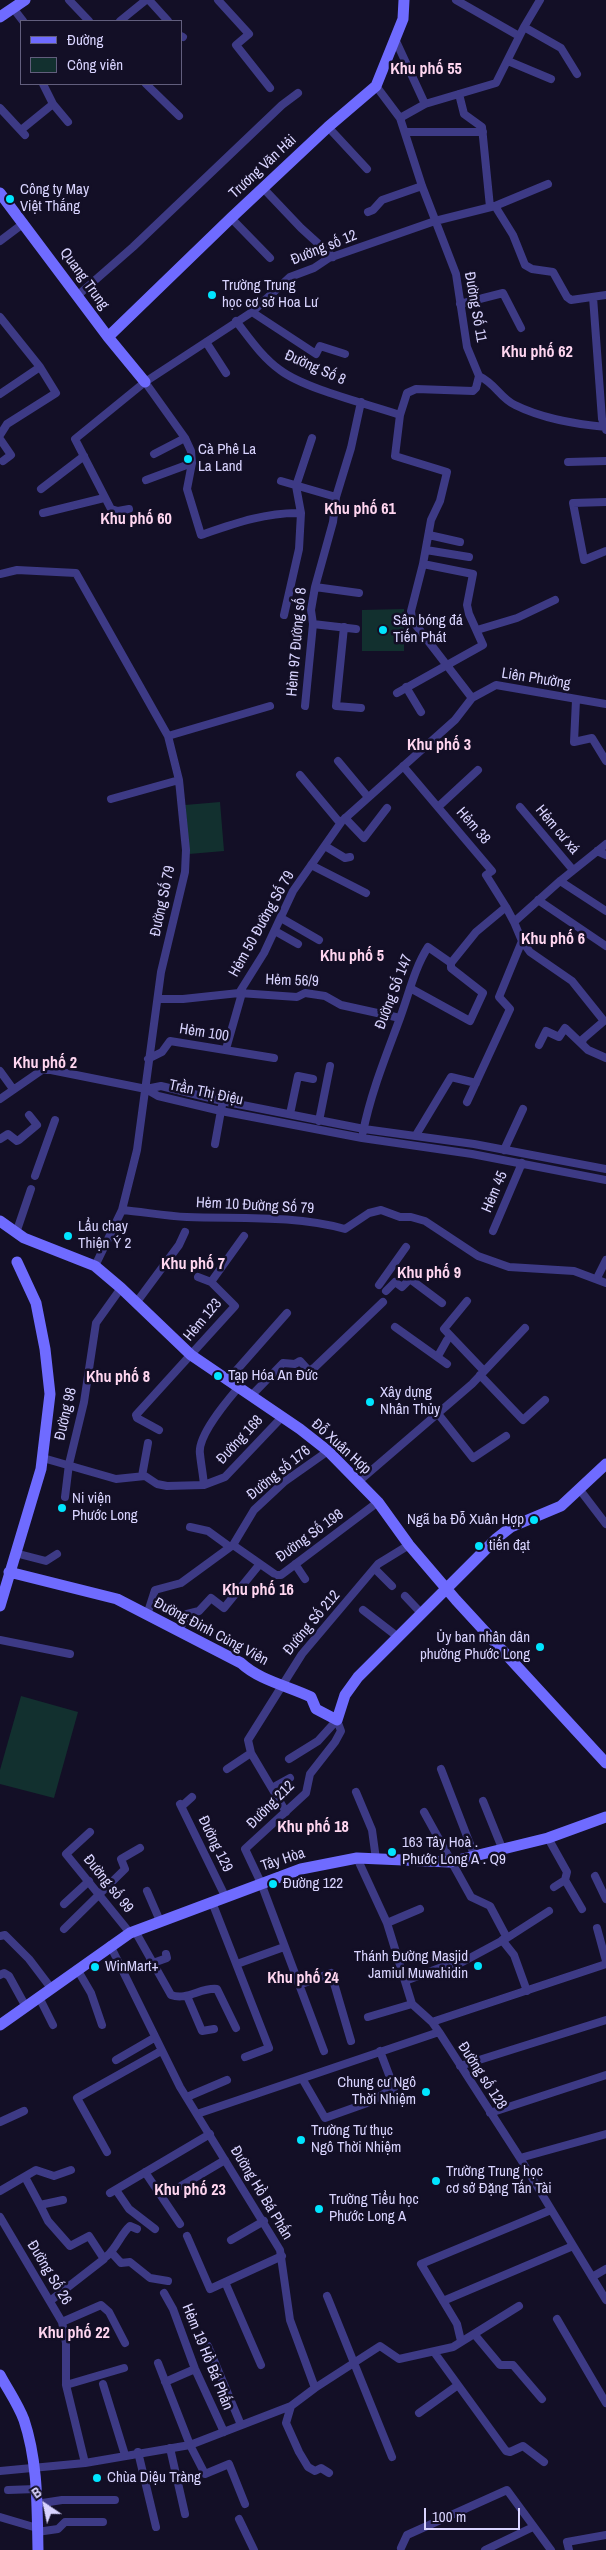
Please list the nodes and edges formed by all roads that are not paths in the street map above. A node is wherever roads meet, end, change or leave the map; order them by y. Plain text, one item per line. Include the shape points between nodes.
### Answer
1 (25, 0) edge
2 (69, 0) edge
3 (148, 0) edge
4 (404, 0) edge
5 (456, 0) edge
6 (540, 0) edge
7 (219, 1) edge
8 (13, 8) junction
9 (0, 17) edge
10 (22, 20) edge
11 (88, 20) edge
12 (121, 20) edge
13 (167, 20) edge
14 (524, 27) junction
15 (519, 36) junction
16 (395, 38) junction
17 (508, 61) junction
18 (577, 74) dead end
19 (551, 79) dead end
20 (44, 85) edge
21 (147, 85) edge
22 (376, 86) junction
23 (270, 88) dead end
24 (298, 93) dead end
25 (459, 94) junction
26 (53, 104) junction
27 (424, 104) junction
28 (0, 108) edge
29 (179, 116) dead end
30 (400, 118) junction
31 (68, 122) dead end
32 (328, 127) junction
33 (405, 132) junction
34 (483, 132) junction
35 (367, 169) dead end
36 (548, 184) dead end
37 (422, 186) junction
38 (263, 188) junction
39 (0, 193) edge
40 (493, 206) junction
41 (368, 212) dead end
42 (230, 218) junction
43 (435, 221) junction
44 (24, 223) junction
45 (0, 242) edge
46 (333, 257) junction
47 (270, 258) dead end
48 (606, 295) edge
49 (77, 296) junction
50 (593, 297) junction
51 (460, 304) junction
52 (252, 312) junction
53 (0, 317) edge
54 (236, 321) junction
55 (3, 327) edge
56 (521, 328) dead end
57 (108, 337) junction
58 (206, 342) junction
59 (345, 354) dead end
60 (603, 365) edge
61 (40, 367) junction
62 (226, 373) dead end
63 (479, 376) junction
64 (145, 382) junction
65 (0, 394) edge
66 (360, 402) junction
67 (400, 416) junction
68 (606, 428) edge
69 (0, 435) edge
70 (184, 438) junction
71 (312, 438) dead end
72 (0, 439) edge
73 (154, 454) dead end
74 (84, 456) junction
75 (3, 461) dead end
76 (606, 461) edge
77 (568, 462) dead end
78 (192, 463) junction
79 (146, 480) dead end
80 (281, 481) dead end
81 (296, 486) junction
82 (41, 489) dead end
83 (104, 498) junction
84 (336, 498) junction
85 (606, 502) edge
86 (129, 509) dead end
87 (43, 513) dead end
88 (300, 513) junction
89 (429, 535) junction
90 (460, 542) dead end
91 (426, 550) junction
92 (606, 551) edge
93 (469, 557) dead end
94 (423, 564) junction
95 (0, 574) edge
96 (315, 587) junction
97 (359, 593) dead end
98 (555, 600) dead end
99 (284, 615) dead end
100 (313, 624) junction
101 (344, 627) junction
102 (356, 629) dead end
103 (477, 630) junction
104 (446, 664) junction
105 (406, 687) junction
106 (397, 693) dead end
107 (472, 698) junction
108 (576, 700) junction
109 (606, 704) edge
110 (270, 706) dead end
111 (305, 706) dead end
112 (361, 708) dead end
113 (422, 712) dead end
114 (168, 736) junction
115 (338, 761) dead end
116 (606, 761) edge
117 (403, 766) junction
118 (478, 770) dead end
119 (300, 776) dead end
120 (179, 780) junction
121 (368, 797) junction
122 (111, 799) dead end
123 (438, 807) junction
124 (520, 807) dead end
125 (387, 808) dead end
126 (343, 821) junction
127 (606, 844) edge
128 (325, 846) junction
129 (597, 851) junction
130 (606, 856) edge
131 (350, 857) dead end
132 (312, 865) junction
133 (573, 870) junction
134 (560, 881) junction
135 (366, 894) dead end
136 (538, 900) junction
137 (506, 907) junction
138 (606, 910) edge
139 (281, 918) junction
140 (514, 922) junction
141 (275, 931) junction
142 (319, 940) dead end
143 (522, 941) junction
144 (298, 944) dead end
145 (606, 946) edge
146 (451, 964) junction
147 (410, 988) junction
148 (241, 993) junction
149 (158, 999) junction
150 (400, 1018) junction
151 (582, 1044) junction
152 (539, 1045) dead end
153 (226, 1049) junction
154 (274, 1058) dead end
155 (606, 1058) edge
156 (148, 1059) junction
157 (330, 1066) dead end
158 (0, 1071) edge
159 (313, 1079) dead end
160 (476, 1083) junction
161 (13, 1089) junction
162 (146, 1089) junction
163 (0, 1099) edge
164 (222, 1101) junction
165 (467, 1102) dead end
166 (523, 1109) dead end
167 (221, 1111) junction
168 (290, 1114) junction
169 (29, 1115) dead end
170 (55, 1120) dead end
171 (319, 1121) junction
172 (364, 1129) junction
173 (416, 1135) junction
174 (362, 1138) junction
175 (0, 1139) edge
176 (215, 1144) dead end
177 (474, 1144) junction
178 (504, 1150) junction
179 (472, 1154) junction
180 (522, 1163) junction
181 (606, 1169) edge
182 (36, 1176) dead end
183 (606, 1180) edge
184 (31, 1189) dead end
185 (122, 1210) junction
186 (0, 1221) edge
187 (493, 1231) dead end
188 (16, 1232) junction
189 (185, 1232) dead end
190 (244, 1236) dead end
191 (406, 1247) dead end
192 (606, 1260) edge
193 (17, 1262) dead end
194 (95, 1266) junction
195 (198, 1277) dead end
196 (597, 1278) junction
197 (211, 1282) junction
198 (606, 1283) edge
199 (379, 1285) dead end
200 (121, 1288) junction
201 (386, 1291) dead end
202 (467, 1300) dead end
203 (383, 1302) dead end
204 (136, 1303) junction
205 (442, 1303) dead end
206 (287, 1313) dead end
207 (395, 1327) dead end
208 (524, 1328) dead end
209 (447, 1340) dead end
210 (191, 1355) junction
211 (438, 1356) junction
212 (447, 1364) dead end
213 (482, 1373) junction
214 (227, 1380) junction
215 (238, 1388) junction
216 (251, 1396) junction
217 (545, 1400) dead end
218 (439, 1415) junction
219 (282, 1417) junction
220 (158, 1430) dead end
221 (506, 1436) dead end
222 (148, 1444) dead end
223 (328, 1451) junction
224 (43, 1458) junction
225 (69, 1464) junction
226 (606, 1464) edge
227 (142, 1476) junction
228 (358, 1482) junction
229 (204, 1485) junction
230 (580, 1490) junction
231 (65, 1497) dead end
232 (378, 1502) junction
233 (606, 1524) edge
234 (190, 1528) dead end
235 (409, 1545) junction
236 (231, 1546) junction
237 (15, 1553) junction
238 (57, 1554) dead end
239 (295, 1564) junction
240 (259, 1565) junction
241 (375, 1569) junction
242 (9, 1572) junction
243 (305, 1579) dead end
244 (392, 1586) dead end
245 (446, 1588) junction
246 (406, 1596) dead end
247 (0, 1606) edge
248 (363, 1610) dead end
249 (421, 1613) junction
250 (147, 1614) junction
251 (179, 1631) junction
252 (398, 1636) junction
253 (0, 1640) edge
254 (70, 1654) dead end
255 (282, 1684) junction
256 (337, 1720) junction
257 (251, 1752) junction
258 (289, 1759) dead end
259 (606, 1763) edge
260 (227, 1769) dead end
261 (441, 1770) dead end
262 (290, 1778) dead end
263 (272, 1788) junction
264 (356, 1792) dead end
265 (192, 1798) dead end
266 (483, 1801) dead end
267 (286, 1812) junction
268 (424, 1812) dead end
269 (606, 1817) edge
270 (90, 1832) dead end
271 (548, 1838) junction
272 (140, 1848) dead end
273 (502, 1848) junction
274 (475, 1857) junction
275 (357, 1858) junction
276 (376, 1859) junction
277 (450, 1862) junction
278 (595, 1876) dead end
279 (565, 1880) junction
280 (88, 1881) junction
281 (261, 1883) junction
282 (554, 1887) dead end
283 (147, 1891) dead end
284 (100, 1895) junction
285 (225, 1896) junction
286 (606, 1899) edge
287 (212, 1902) junction
288 (64, 1904) dead end
289 (582, 1909) dead end
290 (420, 1910) dead end
291 (549, 1911) dead end
292 (160, 1921) junction
293 (387, 1923) junction
294 (596, 1928) dead end
295 (64, 1929) dead end
296 (133, 1932) junction
297 (0, 1936) edge
298 (505, 1939) junction
299 (110, 1945) junction
300 (284, 1947) junction
301 (166, 1954) dead end
302 (606, 1962) edge
303 (153, 1963) junction
304 (237, 1964) junction
305 (77, 1969) junction
306 (0, 1975) edge
307 (405, 1981) junction
308 (299, 1985) junction
309 (51, 1988) junction
310 (526, 1990) junction
311 (187, 1996) junction
312 (39, 1997) junction
313 (412, 2004) junction
314 (26, 2007) junction
315 (368, 2017) dead end
316 (606, 2020) edge
317 (432, 2022) junction
318 (53, 2025) dead end
319 (102, 2025) dead end
320 (0, 2026) edge
321 (236, 2028) dead end
322 (214, 2029) dead end
323 (439, 2032) junction
324 (154, 2038) junction
325 (351, 2041) dead end
326 (161, 2051) junction
327 (324, 2051) dead end
328 (380, 2051) junction
329 (245, 2057) dead end
330 (116, 2060) dead end
331 (460, 2066) junction
332 (606, 2075) edge
333 (227, 2080) dead end
334 (303, 2080) junction
335 (186, 2097) junction
336 (24, 2111) dead end
337 (490, 2113) junction
338 (197, 2114) junction
339 (0, 2122) edge
340 (210, 2134) junction
341 (606, 2134) edge
342 (107, 2152) dead end
343 (520, 2158) junction
344 (225, 2160) junction
345 (71, 2170) dead end
346 (145, 2172) junction
347 (25, 2177) junction
348 (181, 2186) dead end
349 (0, 2191) edge
350 (63, 2200) dead end
351 (40, 2206) junction
352 (551, 2210) junction
353 (0, 2217) edge
354 (264, 2221) junction
355 (180, 2224) dead end
356 (137, 2228) dead end
357 (155, 2229) dead end
358 (187, 2236) dead end
359 (231, 2240) dead end
360 (572, 2246) junction
361 (111, 2252) junction
362 (282, 2256) junction
363 (104, 2259) junction
364 (606, 2269) edge
365 (592, 2277) junction
366 (168, 2280) dead end
367 (224, 2282) junction
368 (164, 2293) dead end
369 (327, 2296) dead end
370 (606, 2300) edge
371 (50, 2301) junction
372 (443, 2301) junction
373 (519, 2306) dead end
374 (557, 2319) dead end
375 (62, 2322) junction
376 (475, 2335) junction
377 (461, 2341) junction
378 (125, 2343) dead end
379 (208, 2346) dead end
380 (434, 2352) junction
381 (158, 2363) dead end
382 (353, 2363) junction
383 (261, 2365) dead end
384 (124, 2368) dead end
385 (195, 2369) junction
386 (0, 2375) edge
387 (165, 2382) junction
388 (103, 2384) dead end
389 (66, 2385) junction
390 (458, 2385) junction
391 (314, 2388) junction
392 (542, 2399) dead end
393 (606, 2402) edge
394 (291, 2406) junction
395 (419, 2413) dead end
396 (241, 2425) junction
397 (224, 2432) junction
398 (190, 2445) junction
399 (170, 2448) junction
400 (138, 2452) junction
401 (124, 2455) junction
402 (392, 2457) dead end
403 (544, 2462) dead end
404 (85, 2463) junction
405 (35, 2468) junction
406 (0, 2471) edge
407 (329, 2473) dead end
408 (36, 2489) junction
409 (8, 2490) dead end
410 (115, 2500) dead end
411 (36, 2504) junction
412 (245, 2504) dead end
413 (185, 2514) dead end
414 (0, 2517) edge
415 (240, 2519) dead end
416 (103, 2522) dead end
417 (156, 2527) dead end
418 (533, 2528) junction
419 (37, 2530) junction
420 (606, 2536) edge
421 (568, 2546) edge
422 (38, 2550) edge
423 (254, 2550) edge
424 (400, 2550) edge
425 (485, 2550) edge
426 (551, 2550) edge

1 - 8 street
2 - 11 street
3 - 12 street
3 - 13 street
4 - 16 street, Trương Văn Hải via 403,19
5 - 15 street
6 - 14 street
7 - 23 street via 249,34 236,45
8 - 9 street
8 - 10 street
14 - 15 street
14 - 18 street via 561,48
15 - 17 street
16 - 22 street, Trương Văn Hải
16 - 27 street
17 - 19 street
17 - 25 street via 496,83
20 - 26 street
21 - 29 street
22 - 30 street, Đường Số 11
22 - 32 street, Trương Văn Hải
24 - 49 street
25 - 27 street
25 - 34 street via 464,114 482,127
26 - 28 street via 23,133
26 - 31 street
27 - 30 street
30 - 33 street, Đường Số 11
32 - 35 street
32 - 38 street, Trương Văn Hải
33 - 34 street
33 - 37 street, Đường Số 11
34 - 40 street
36 - 40 street, Đường số 12
37 - 41 street via 382,200
37 - 43 street, Đường Số 11
38 - 42 street, Trương Văn Hải
38 - 46 street
39 - 44 street, Quang Trung
40 - 43 street, Đường số 12
40 - 50 street via 513,236 525,265 553,272 567,297 584,300
42 - 47 street
42 - 57 street, Trương Văn Hải
43 - 46 street, Đường số 12
43 - 51 street, Đường Số 11 via 456,274
44 - 45 street
44 - 49 street, Quang Trung
46 - 52 street, Đường số 12 via 290,277
48 - 50 street
49 - 57 street, Quang Trung
50 - 60 street
51 - 56 street via 503,293
51 - 63 street, Đường Số 11 via 467,347
52 - 54 street, Đường số 12
52 - 59 street via 316,354 320,346
53 - 55 street
54 - 58 street, Đường số 12
54 - 66 street, Đường Số 8 via 260,353 281,371
55 - 61 street
57 - 64 street, Quang Trung
58 - 62 street
58 - 64 street, Đường số 12
60 - 68 street via 602,419
61 - 65 street
61 - 69 street via 56,393 7,424
63 - 67 street via 473,391 410,391
63 - 68 street via 491,381 514,405 555,420
64 - 70 street
64 - 74 street, Đường số 12 via 75,439
66 - 67 street, Đường Số 8
66 - 84 street
67 - 89 street via 395,456 447,472
70 - 73 street
70 - 78 street via 191,451
71 - 81 street
72 - 75 street via 12,455
74 - 82 street
74 - 83 street
76 - 77 street
78 - 79 street
78 - 88 street via 186,489 201,535 273,514
80 - 81 street
81 - 84 street
81 - 88 street
83 - 86 street via 111,509
83 - 87 street
84 - 96 street, Hẻm 97 Đường số 8 via 333,522
85 - 92 street via 573,503 584,560
88 - 99 street via 298,549
89 - 90 street
89 - 91 street
91 - 93 street
91 - 94 street
94 - 103 street via 473,574 467,605
94 - 104 street via 412,620
95 - 114 street, Đường Số 79 via 17,570 76,573
96 - 97 street
96 - 100 street, Hẻm 97 Đường số 8 via 311,610
98 - 103 street via 517,618
100 - 101 street
100 - 111 street, Hẻm 97 Đường số 8
101 - 102 street
101 - 112 street via 336,706
103 - 104 street via 483,645
104 - 105 street
104 - 107 street
105 - 106 street
105 - 113 street
107 - 108 street, Liên Phường via 496,685
107 - 117 street, Liên Phường via 455,720
108 - 109 street, Liên Phường
108 - 116 street via 574,742 592,738
110 - 114 street
114 - 120 street, Đường Số 79
115 - 121 street
117 - 121 street, Hẻm 50 Đường Số 79
117 - 123 street, Hẻm 38
118 - 123 street
119 - 126 street
120 - 122 street
120 - 149 street, Đường Số 79 via 184,811 185,872
121 - 126 street, Hẻm 50 Đường Số 79
123 - 137 street, Hẻm 38 via 492,871 486,875
124 - 133 street, Hẻm cư xá
125 - 126 street via 364,838
126 - 128 street, Hẻm 50 Đường Số 79
127 - 129 street
128 - 131 street via 345,858
128 - 132 street, Hẻm 50 Đường Số 79
129 - 130 street
129 - 133 street
132 - 135 street
132 - 139 street, Hẻm 50 Đường Số 79 via 293,891
133 - 134 street
134 - 136 street
134 - 138 street
136 - 140 street
136 - 145 street
137 - 140 street
137 - 146 street via 476,932
139 - 141 street, Hẻm 50 Đường Số 79
139 - 142 street
140 - 143 street
141 - 144 street
141 - 148 street, Hẻm 50 Đường Số 79
143 - 151 street via 530,952 572,981 604,1021
143 - 160 street via 498,997 510,1009
146 - 147 street, Đường Số 147 via 428,947 418,963
146 - 147 street via 451,968 483,993 470,1022
147 - 150 street, Đường Số 147
148 - 149 street, Hẻm 50 Đường Số 79
148 - 150 street, Hẻm 56/9 via 325,996 341,1005
148 - 153 street
149 - 156 street, Đường Số 79
150 - 172 street, Đường Số 147 via 384,1056
151 - 152 street via 565,1028 559,1038 546,1032
151 - 155 street
153 - 154 street, Hẻm 100
153 - 156 street, Hẻm 100 via 170,1041 162,1052
156 - 162 street, Đường Số 79
157 - 171 street
158 - 161 street
159 - 168 street via 298,1076
160 - 165 street
160 - 173 street via 450,1076
161 - 162 street via 42,1070 51,1070
161 - 163 street
162 - 164 street, Trần Thị Điệu via 161,1086
162 - 167 street, Trần Thị Điệu via 158,1096
162 - 185 street, Đường Số 79 via 137,1150
164 - 167 street
164 - 168 street, Trần Thị Điệu
166 - 178 street
167 - 174 street, Trần Thị Điệu
167 - 176 street
168 - 171 street, Trần Thị Điệu
169 - 175 street via 37,1125 20,1140 8,1134
170 - 182 street
171 - 172 street, Trần Thị Điệu
172 - 173 street, Trần Thị Điệu
172 - 174 street, Đường Số 147
173 - 177 street, Trần Thị Điệu
174 - 179 street, Trần Thị Điệu
177 - 178 street, Trần Thị Điệu
177 - 179 street
178 - 181 street, Trần Thị Điệu
179 - 180 street, Trần Thị Điệu
180 - 183 street, Trần Thị Điệu
180 - 187 street, Hẻm 45
184 - 188 street
185 - 194 street, Đường Số 79
185 - 196 street, Hẻm 10 Đường Số 79 via 294,1220 345,1229 381,1210 425,1221 478,1256 509,1267 574,1271
186 - 188 street, Đỗ Xuân Hợp
188 - 194 street, Đỗ Xuân Hợp via 48,1249
189 - 204 street via 180,1245
190 - 197 street, Hẻm 123
191 - 199 street
192 - 196 street
193 - 224 street via 36,1303 45,1349 50,1394
194 - 200 street, Đỗ Xuân Hợp
195 - 197 street, Hẻm 123
196 - 198 street
197 - 210 street, Hẻm 123 via 235,1306
200 - 204 street, Đỗ Xuân Hợp
200 - 225 street, Đường 98 via 96,1323 84,1402
201 - 205 street via 395,1282 402,1287 410,1279
202 - 213 street via 444,1330
203 - 216 street via 315,1367 309,1371 300,1361 282,1364
204 - 210 street, Đỗ Xuân Hợp
206 - 214 street
207 - 211 street
208 - 213 street
209 - 211 street
210 - 214 street, Đỗ Xuân Hợp
210 - 220 street via 136,1416
211 - 212 street
213 - 217 street via 523,1420
213 - 218 street
214 - 215 street, Đỗ Xuân Hợp
215 - 216 street, Đỗ Xuân Hợp
215 - 229 street via 217,1413 200,1451
216 - 219 street, Đỗ Xuân Hợp
218 - 221 street via 474,1458
218 - 228 street
219 - 223 street, Đỗ Xuân Hợp
219 - 229 street, Đường 168 via 225,1477
222 - 227 street
223 - 228 street, Đỗ Xuân Hợp
223 - 236 street, Đường số 176 via 284,1482 254,1510
224 - 225 street, Đường 168
224 - 237 street
225 - 227 street, Đường 168 via 116,1479
225 - 231 street, Đường 98
226 - 230 street
227 - 229 street, Đường 168 via 167,1486
228 - 232 street, Đỗ Xuân Hợp
230 - 233 street
230 - 245 street via 562,1506 511,1527
232 - 235 street, Đỗ Xuân Hợp
232 - 239 street, Đường Số 198
234 - 236 street, Đường Số 198 via 208,1531
235 - 241 street, Đường Số 212
235 - 245 street, Đỗ Xuân Hợp
236 - 240 street, Đường Số 198
236 - 250 street, Đường số 176 via 181,1583 155,1590
237 - 238 street via 46,1561
237 - 242 street
239 - 240 street, Đường Số 198 via 281,1575
239 - 243 street
240 - 251 street via 224,1608 210,1598 199,1611 188,1614
241 - 244 street
241 - 255 street, Đường Số 212 via 302,1654
242 - 247 street
242 - 250 street, Đường Đinh Củng Viên via 112,1597
245 - 249 street
245 - 259 street, Đỗ Xuân Hợp
246 - 249 street
248 - 252 street
249 - 252 street
250 - 251 street, Đường Đinh Củng Viên
251 - 255 street, Đường Đinh Củng Viên via 241,1663 255,1676
252 - 256 street via 345,1695
253 - 254 street
255 - 256 street, Đường Đinh Củng Viên via 312,1697 316,1709
255 - 257 street, Đường Số 212 via 248,1740
256 - 258 street via 318,1741
256 - 267 street, Đường 212 via 341,1731 335,1742 310,1774 306,1793
257 - 260 street
257 - 263 street
261 - 274 street
262 - 263 street
263 - 267 street
264 - 276 street via 372,1830
265 - 285 street, Đường 129 via 181,1805
266 - 273 street
267 - 281 street, Đường 212 via 245,1849
268 - 277 street
269 - 271 street, Tây Hòa
270 - 280 street, Đường số 99 via 66,1854
271 - 273 street, Tây Hòa
271 - 279 street via 567,1872
272 - 284 street via 121,1859 125,1870
273 - 274 street, Tây Hòa
274 - 277 street, Tây Hòa
275 - 276 street, Tây Hòa
275 - 281 street, Tây Hòa via 301,1869
275 - 293 street
276 - 277 street, Tây Hòa
277 - 298 street via 471,1898 490,1906
278 - 286 street
279 - 282 street
279 - 289 street
280 - 284 street, Đường số 99
280 - 288 street
281 - 285 street, Tây Hòa
281 - 300 street
283 - 292 street
284 - 295 street
284 - 296 street, Đường số 99
285 - 287 street, Tây Hòa
287 - 292 street, Tây Hòa
287 - 304 street
290 - 293 street
291 - 298 street
292 - 296 street, Tây Hòa
293 - 307 street
294 - 302 street
296 - 299 street, Tây Hòa
296 - 303 street, Đường số 99
297 - 309 street via 5,1935 29,1959
298 - 307 street via 453,1967
298 - 310 street
299 - 305 street, Tây Hòa
299 - 324 street, Đường Hồ Bá Phấn
300 - 304 street
300 - 308 street
301 - 303 street via 167,1958
302 - 310 street
303 - 311 street, Đường số 99 via 171,1995
304 - 329 street via 269,2048
305 - 309 street, Tây Hòa
305 - 319 street via 91,1993
306 - 314 street via 9,1976
307 - 313 street
308 - 325 street via 327,1973 334,1976
308 - 327 street
309 - 312 street, Tây Hòa
310 - 317 street
311 - 321 street via 218,1989
311 - 322 street via 202,2031
312 - 314 street, Tây Hòa
312 - 318 street
313 - 315 street
313 - 317 street, Đường số 128
314 - 320 street, Tây Hòa
316 - 331 street
317 - 323 street, Đường số 128
323 - 328 street
323 - 331 street, Đường số 128
324 - 326 street, Đường Hồ Bá Phấn
324 - 330 street
326 - 335 street, Đường Hồ Bá Phấn
326 - 342 street via 77,2098
328 - 334 street
328 - 334 street via 394,2088 370,2102 325,2118
331 - 337 street, Đường số 128
332 - 337 street
333 - 335 street
334 - 338 street
335 - 338 street, Đường Hồ Bá Phấn
336 - 339 street
337 - 343 street, Đường số 128
338 - 340 street, Đường Hồ Bá Phấn
340 - 344 street, Đường Hồ Bá Phấn
340 - 346 street
341 - 343 street
343 - 352 street, Đường số 128
344 - 348 street
344 - 354 street, Đường Hồ Bá Phấn
345 - 347 street via 54,2176 36,2170
346 - 355 street
346 - 357 street via 113,2192
347 - 349 street
347 - 351 street
350 - 351 street
351 - 363 street via 48,2221 70,2246 89,2236
352 - 360 street, Đường số 128
352 - 372 street via 421,2264
353 - 371 street, Đường Số 26
354 - 359 street
354 - 362 street, Đường Hồ Bá Phấn
356 - 361 street via 130,2226
358 - 367 street via 210,2289
360 - 365 street, Đường số 128
360 - 372 street
361 - 363 street
361 - 366 street via 121,2263 130,2262 150,2278
362 - 367 street
362 - 391 street, Đường Hồ Bá Phấn via 290,2320
363 - 371 street
364 - 365 street
365 - 370 street, Đường số 128
367 - 383 street
368 - 385 street, Hẻm 19 Hồ Bá Phấn
369 - 382 street
371 - 375 street, Đường Số 26
372 - 377 street via 457,2324
373 - 376 street
374 - 393 street
375 - 378 street via 103,2305
375 - 389 street, Đường Số 26 via 66,2343
376 - 377 street
376 - 392 street via 500,2366 513,2365
377 - 380 street via 453,2347
379 - 396 street
380 - 382 street via 399,2359 380,2346
380 - 390 street
381 - 387 street
382 - 391 street
382 - 402 street
384 - 389 street
385 - 387 street
385 - 397 street, Hẻm 19 Hồ Bá Phấn
386 - 405 street via 23,2417
387 - 398 street
388 - 401 street
389 - 404 street, Đường Số 26
390 - 395 street
390 - 403 street via 506,2451 523,2446
391 - 394 street
394 - 396 street
394 - 407 street via 286,2423 299,2452 308,2467 315,2471 321,2468
396 - 397 street
397 - 398 street
398 - 399 street
398 - 412 street via 205,2474 229,2464
399 - 400 street
399 - 413 street
400 - 401 street
400 - 417 street
401 - 404 street
404 - 405 street
405 - 406 street
405 - 408 street
408 - 409 street
408 - 411 street
410 - 411 street via 62,2500
411 - 419 street
414 - 419 street
415 - 423 street
416 - 419 street via 65,2522 58,2529
418 - 424 street via 507,2490 407,2535
418 - 425 street
418 - 426 street
419 - 422 street
420 - 421 street

